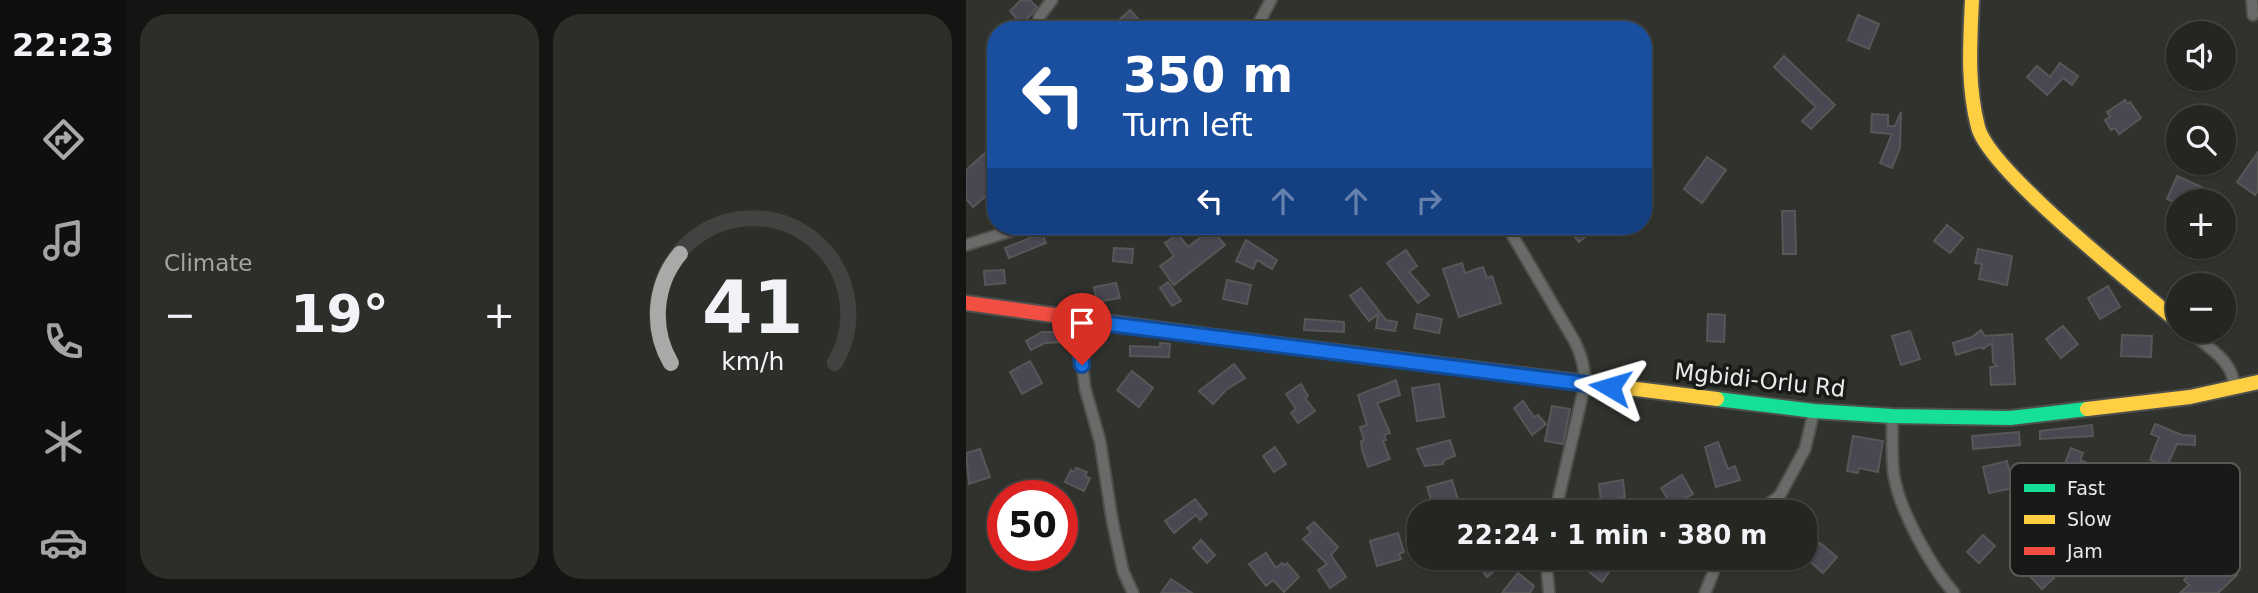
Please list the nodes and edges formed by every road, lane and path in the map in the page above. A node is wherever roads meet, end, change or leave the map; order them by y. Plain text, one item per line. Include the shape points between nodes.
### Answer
1 (1052, 0) edge
2 (1271, 0) edge
3 (1972, 0) edge
4 (2252, 0) edge
5 (2253, 15) dead end
6 (1039, 16) dead end
7 (1260, 21) edge
8 (998, 235) edge
9 (1512, 235) edge
10 (966, 245) edge
11 (966, 303) edge
12 (2166, 312) edge
13 (1077, 320) junction
14 (2204, 343) edge
15 (2258, 382) edge
16 (1585, 384) junction
17 (2234, 388) junction
18 (1814, 411) junction
19 (1892, 416) junction
20 (1558, 500) edge
21 (1774, 500) edge
22 (1547, 570) edge
23 (1714, 570) edge
24 (1133, 593) edge
25 (1549, 593) edge
26 (1704, 593) edge
27 (1954, 593) edge

1 - 6 street
2 - 7 street
3 - 12 main road via 1969,73 1978,130 2025,189
4 - 5 street
8 - 10 street
9 - 16 street via 1576,342
11 - 13 main road, Mgbidi-Orlu Rd
13 - 16 main road, Mgbidi-Orlu Rd
13 - 24 street via 1085,388 1100,441 1124,571
14 - 17 street via 2230,369
15 - 17 main road, Mgbidi-Orlu Rd
16 - 18 main road, Mgbidi-Orlu Rd
16 - 20 street
17 - 19 main road, Mgbidi-Orlu Rd via 2010,418
18 - 19 main road, Mgbidi-Orlu Rd
18 - 21 street via 1805,449
19 - 27 street via 1894,478 1912,527
22 - 25 street
23 - 26 street

